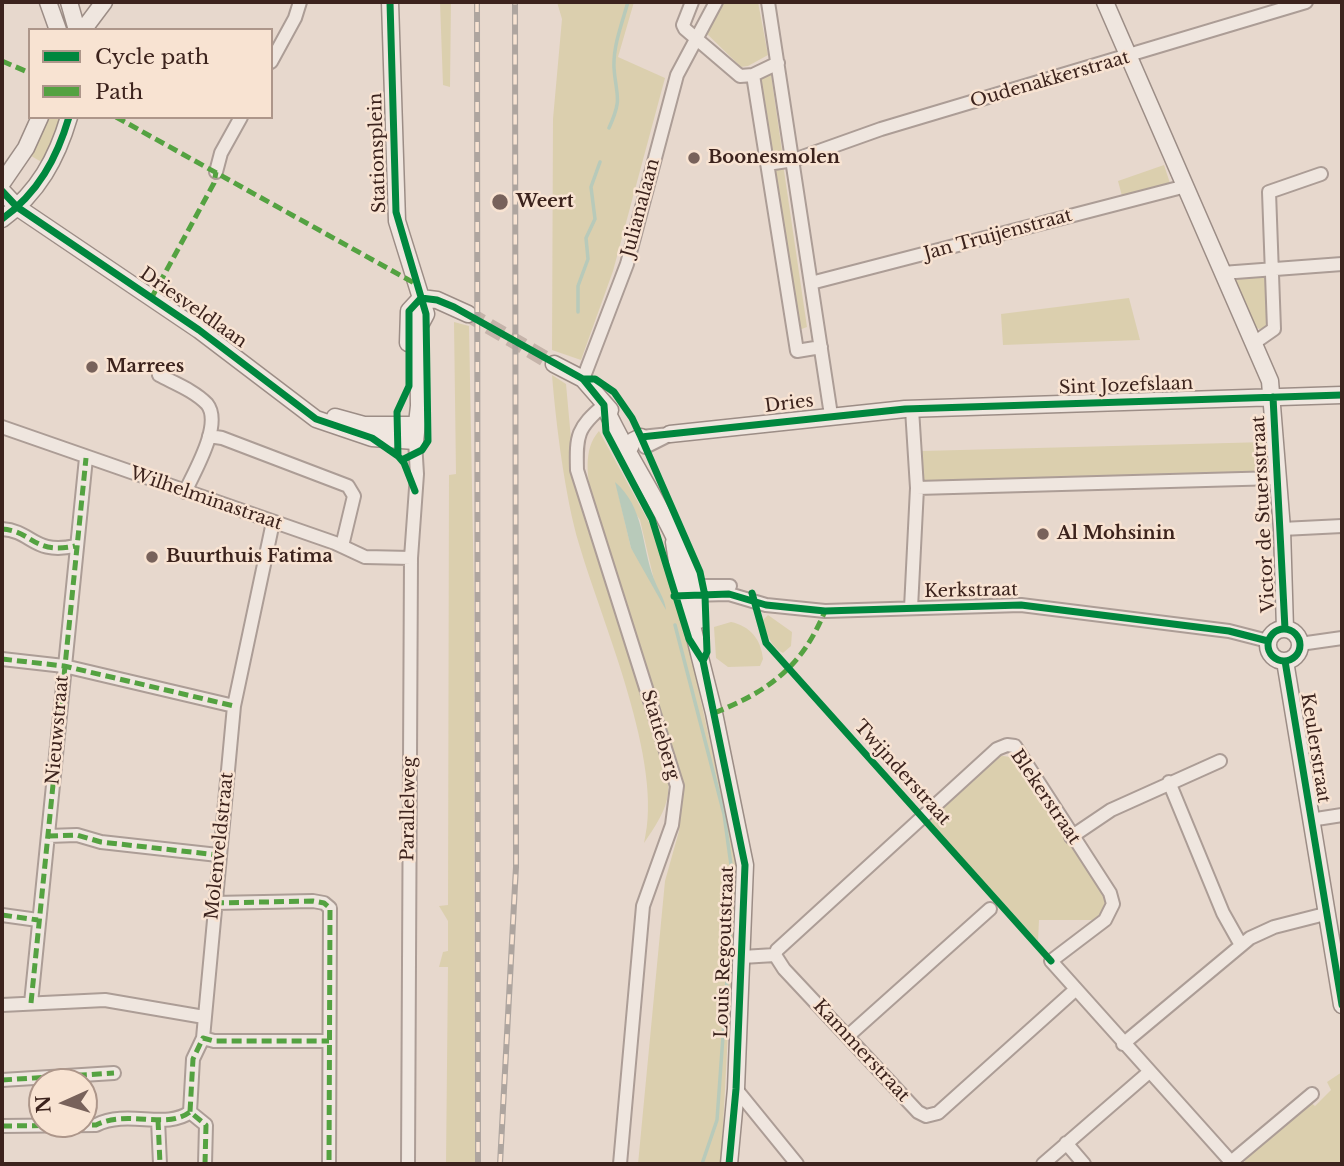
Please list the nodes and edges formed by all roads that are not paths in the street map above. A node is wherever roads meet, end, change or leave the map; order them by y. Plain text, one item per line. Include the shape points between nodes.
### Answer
1 (48, 2) edge
2 (69, 2) edge
3 (104, 2) edge
4 (300, 2) edge
5 (390, 2) edge
6 (692, 2) edge
7 (716, 2) edge
8 (768, 2) edge
9 (1105, 2) edge
10 (1306, 2) edge
11 (57, 28) edge
12 (76, 28) edge
13 (84, 28) edge
14 (696, 37) junction
15 (1130, 57) junction
16 (273, 58) edge
17 (778, 63) junction
18 (753, 75) junction
19 (39, 119) edge
20 (68, 119) edge
21 (240, 119) edge
22 (794, 160) junction
23 (767, 164) junction
24 (216, 172) dead end
25 (1321, 174) dead end
26 (2, 183) edge
27 (1186, 186) junction
28 (2, 191) edge
29 (17, 207) junction
30 (2, 219) edge
31 (1342, 264) edge
32 (1272, 269) junction
33 (1222, 272) junction
34 (810, 283) junction
35 (424, 306) junction
36 (461, 310) tunnel mouth
37 (1254, 344) junction
38 (821, 347) junction
39 (554, 364) tunnel mouth
40 (159, 375) dead end
41 (583, 379) junction
42 (1342, 395) edge
43 (1273, 397) junction
44 (604, 405) junction
45 (912, 409) junction
46 (831, 415) junction
47 (2, 427) edge
48 (415, 433) junction
49 (670, 434) joint
50 (209, 436) junction
51 (637, 445) junction
52 (86, 458) junction
53 (1278, 478) junction
54 (917, 488) junction
55 (185, 492) junction
56 (273, 522) junction
57 (1342, 526) edge
58 (2, 529) edge
59 (1282, 529) junction
60 (75, 546) junction
61 (342, 546) junction
62 (411, 558) junction
63 (692, 593) junction
64 (911, 608) junction
65 (1285, 629) junction
66 (1342, 638) edge
67 (1268, 641) junction
68 (1300, 644) junction
69 (2, 659) edge
70 (1285, 661) junction
71 (64, 666) junction
72 (234, 705) junction
73 (1220, 761) dead end
74 (1169, 782) junction
75 (1342, 815) edge
76 (1310, 820) junction
77 (48, 836) junction
78 (1071, 837) junction
79 (218, 855) junction
80 (214, 903) junction
81 (990, 909) dead end
82 (1325, 914) junction
83 (2, 915) edge
84 (38, 920) junction
85 (1241, 945) junction
86 (775, 955) junction
87 (741, 957) junction
88 (1338, 962) edge
89 (1075, 990) junction
90 (31, 1003) junction
91 (2, 1005) edge
92 (1342, 1005) edge
93 (204, 1017) junction
94 (848, 1036) junction
95 (203, 1038) junction
96 (329, 1041) junction
97 (1123, 1044) junction
98 (114, 1073) dead end
99 (1148, 1073) junction
100 (2, 1080) edge
101 (736, 1089) junction
102 (1312, 1094) dead end
103 (190, 1112) junction
104 (158, 1120) junction
105 (2, 1126) edge
106 (1066, 1143) junction
107 (1232, 1163) edge
108 (160, 1164) edge
109 (205, 1164) edge
110 (329, 1164) edge
111 (408, 1164) edge
112 (620, 1164) edge
113 (729, 1164) edge
114 (797, 1164) edge
115 (1043, 1164) edge
116 (1084, 1164) edge

1 - 11 street
2 - 12 street
3 - 13 street
4 - 16 street
5 - 35 street, Stationsplein via 397,221
6 - 14 street via 683,25
7 - 14 street, Julianalaan
8 - 17 street
9 - 15 street, Victor de Stuersstraat
10 - 15 street, Oudenakkerstraat
14 - 18 street via 740,76
14 - 41 street, Julianalaan via 677,75 627,264
15 - 22 street, Oudenakkerstraat via 881,129
15 - 27 street, Victor de Stuersstraat
17 - 18 street
17 - 22 street
18 - 23 street
19 - 26 street
20 - 29 street via 60,149 44,177
21 - 24 street
22 - 23 street, Oudenakkerstraat
22 - 34 street
23 - 38 street via 797,351
25 - 32 street via 1269,192
27 - 33 street, Victor de Stuersstraat
27 - 34 street, Jan Truijenstraat
28 - 29 street, Driesveldlaan
29 - 30 street
29 - 48 street, Driesveldlaan via 152,297 316,419 372,438
31 - 32 street
32 - 33 street
32 - 37 street via 1274,329
33 - 37 street, Victor de Stuersstraat
34 - 38 street
35 - 36 street via 437,300
35 - 48 street, Parallelweg via 418,329
37 - 43 street, Victor de Stuersstraat
38 - 46 street
39 - 41 street, Louis Regoutstraat
40 - 50 street via 206,403 213,424
41 - 44 street, Louis Regoutstraat
42 - 43 street, Sint Jozefslaan
43 - 45 street, Sint Jozefslaan
43 - 53 street, Victor de Stuersstraat
44 - 51 street, Louis Regoutstraat
44 - 112 street, Statieberg via 580,428 577,470 677,786 672,825 643,906
45 - 46 street, Dries
45 - 54 street
46 - 49 street, Dries
47 - 52 street, Wilhelminastraat
48 - 62 street, Parallelweg
49 - 51 street, Dries
50 - 55 street
50 - 61 street via 348,486 354,496
51 - 63 street, Louis Regoutstraat
52 - 55 street, Wilhelminastraat
52 - 60 street, Nieuwstraat
53 - 54 street
53 - 59 street, Victor de Stuersstraat
54 - 64 street
55 - 56 street, Wilhelminastraat
56 - 61 street, Wilhelminastraat
56 - 72 street, Molenveldstraat
57 - 59 street
58 - 60 street via 37,546
59 - 65 street, Victor de Stuersstraat
60 - 71 street, Nieuwstraat
61 - 62 street, Wilhelminastraat via 365,557
62 - 111 street, Parallelweg
63 - 64 street, Kerkstraat via 729,594 825,611
63 - 87 street, Louis Regoutstraat via 743,844
64 - 67 street, Kerkstraat via 1020,605 1229,631
65 - 67 street via 1276,631
65 - 68 street via 1295,634
66 - 68 street
67 - 70 street via 1272,656
68 - 70 street via 1297,654
69 - 71 street
70 - 76 street, Keulerstraat
71 - 72 street
71 - 77 street, Nieuwstraat
72 - 79 street, Molenveldstraat
73 - 74 street
74 - 78 street via 1111,810
74 - 85 street via 1223,913
75 - 76 street
76 - 82 street, Keulerstraat
77 - 79 street via 77,835 101,842
77 - 84 street, Nieuwstraat
78 - 86 street, Blekerstraat via 1015,746 1007,744 921,817
78 - 89 street, Blekerstraat via 1113,904 1105,920 1051,961
79 - 80 street, Molenveldstraat
80 - 93 street, Molenveldstraat
80 - 96 street via 324,902 330,908
81 - 94 street
82 - 85 street via 1274,927
82 - 88 street, Keulerstraat
83 - 84 street
84 - 90 street, Nieuwstraat
85 - 97 street
86 - 87 street
86 - 94 street, Kammerstraat
87 - 101 street, Louis Regoutstraat
88 - 92 street, Keulerstraat
89 - 94 street, Kammerstraat via 938,1113 926,1116
89 - 97 street
90 - 91 street
90 - 93 street via 104,1000
93 - 95 street, Molenveldstraat
95 - 96 street
95 - 103 street, Molenveldstraat via 193,1059
96 - 110 street
97 - 99 street
98 - 100 street
99 - 106 street
99 - 107 street
101 - 113 street, Louis Regoutstraat
101 - 114 street
102 - 107 street
103 - 104 street via 182,1118
103 - 109 street via 206,1125
104 - 105 street via 141,1116 110,1118 96,1125
104 - 108 street
106 - 115 street
106 - 116 street

